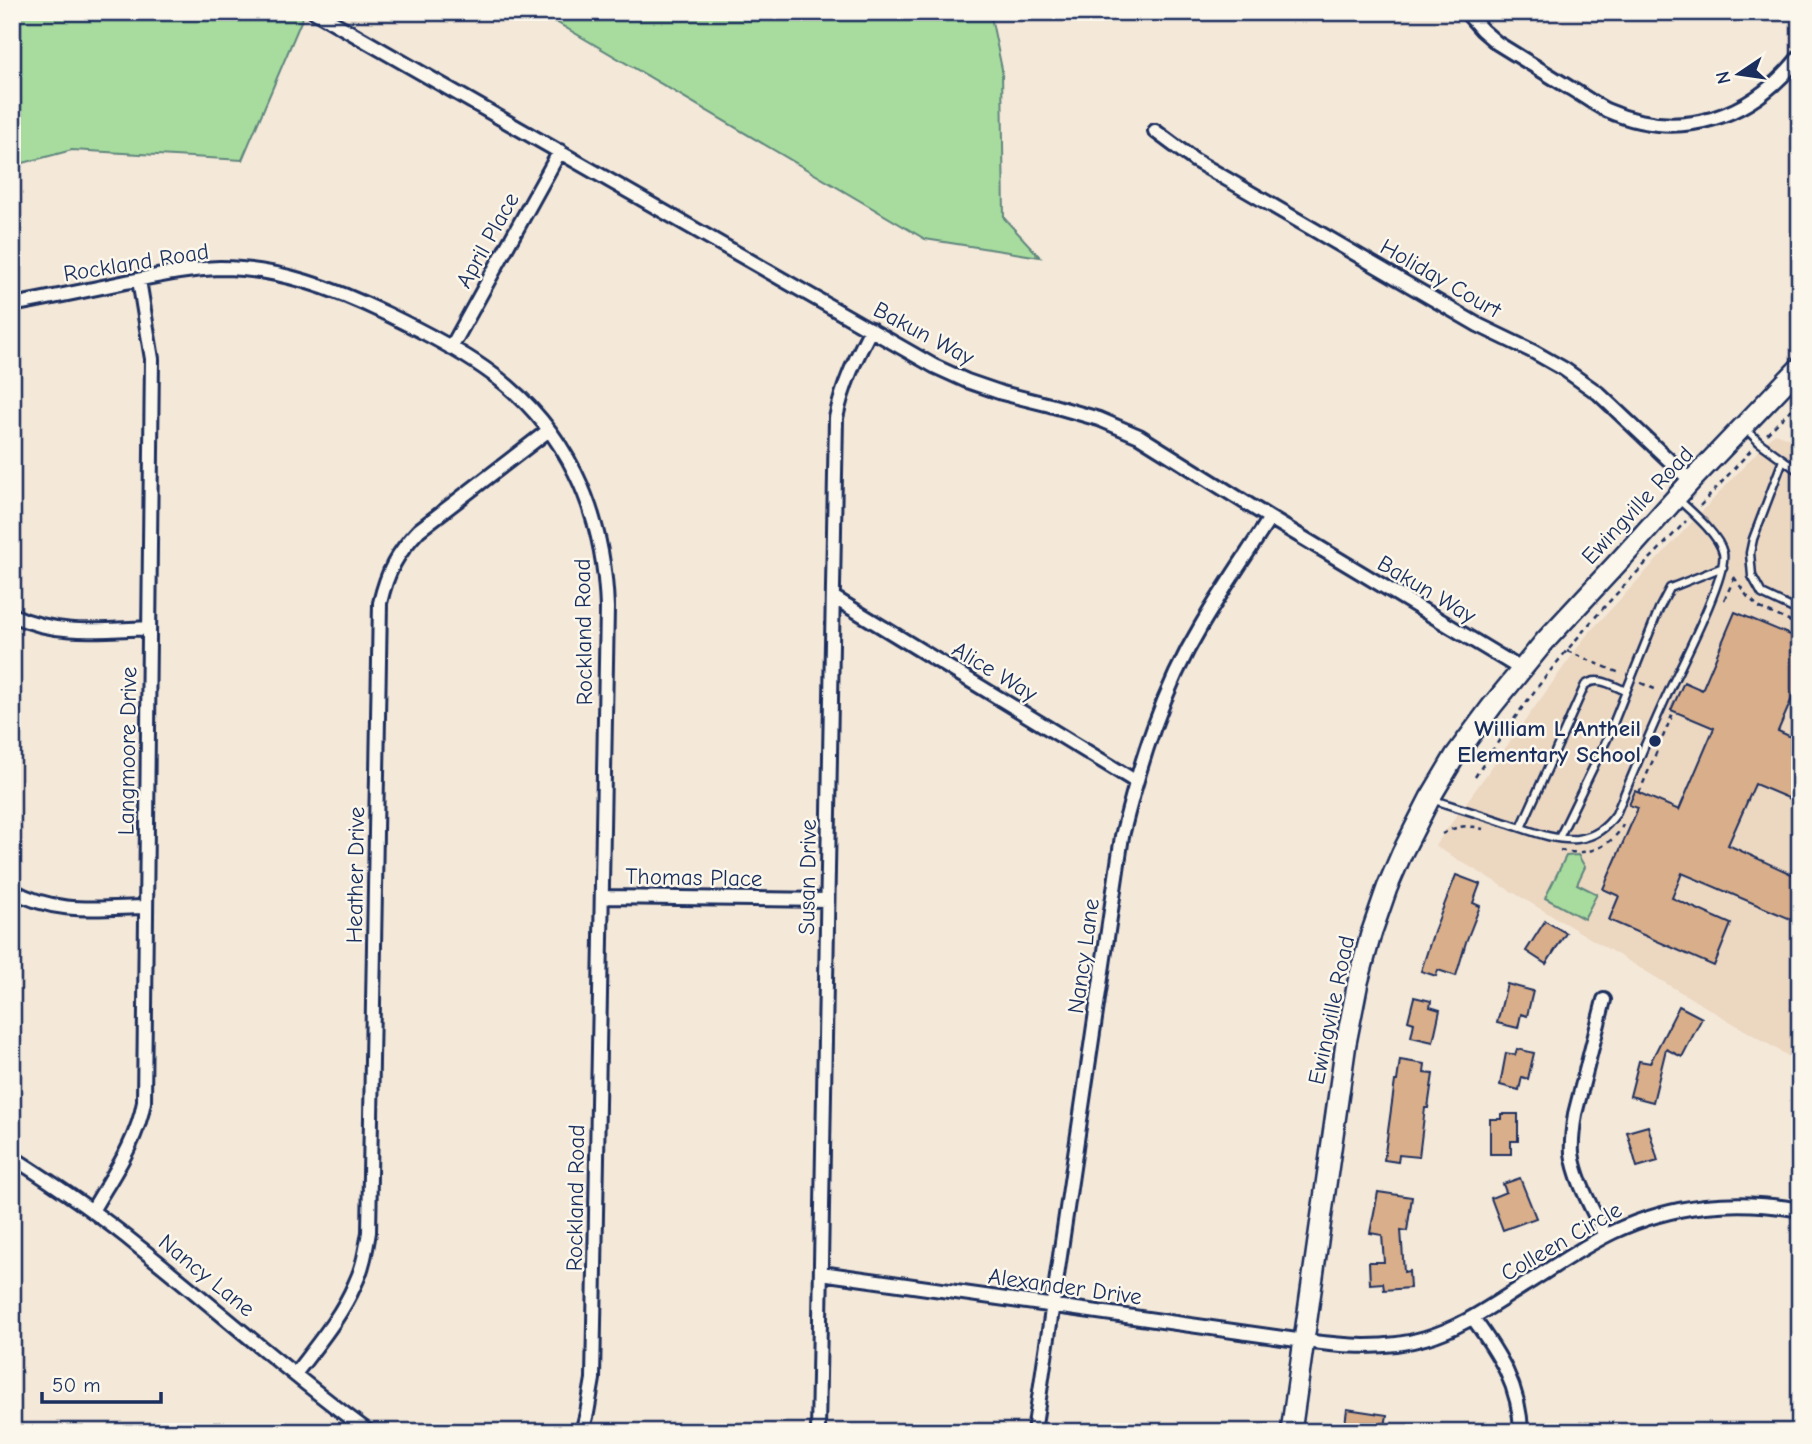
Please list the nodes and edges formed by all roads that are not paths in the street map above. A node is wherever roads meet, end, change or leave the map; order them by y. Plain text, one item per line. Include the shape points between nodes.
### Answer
1 (315, 12) edge
2 (1466, 12) edge
3 (1800, 56) edge
4 (1155, 131) dead end
5 (559, 152) junction
6 (139, 280) junction
7 (12, 305) edge
8 (870, 329) junction
9 (451, 348) junction
10 (1800, 367) edge
11 (1744, 427) junction
12 (549, 430) junction
13 (1783, 460) junction
14 (1800, 472) edge
15 (1691, 481) junction
16 (1676, 497) junction
17 (1270, 518) junction
18 (1723, 567) junction
19 (833, 597) junction
20 (1800, 612) edge
21 (12, 615) edge
22 (149, 628) junction
23 (1521, 669) junction
24 (1626, 691) junction
25 (1135, 781) junction
26 (1430, 799) junction
27 (1521, 828) junction
28 (1559, 838) junction
29 (12, 890) edge
30 (603, 897) junction
31 (827, 900) junction
32 (146, 907) junction
33 (1604, 1000) dead end
34 (12, 1157) edge
35 (1800, 1210) edge
36 (92, 1211) junction
37 (1605, 1236) junction
38 (821, 1273) junction
39 (1053, 1306) junction
40 (1473, 1318) junction
41 (1304, 1340) junction
42 (295, 1374) junction
43 (369, 1432) edge
44 (582, 1432) edge
45 (818, 1432) edge
46 (1034, 1432) edge
47 (1291, 1432) edge
48 (1521, 1432) edge

1 - 5 street, Bakun Way
2 - 3 street via 1497,43 1604,109 1653,123 1677,124 1725,115 1769,90
4 - 15 street, Holiday Court via 1194,160 1478,325 1564,369 1598,393
5 - 8 street, Bakun Way
5 - 9 street, April Place
6 - 7 street, Rockland Road
6 - 9 street, Rockland Road via 221,268 289,276 368,305
6 - 22 street, Langmoore Drive via 152,359
8 - 17 street, Bakun Way via 967,381 1099,419 1139,436
8 - 19 street, Susan Drive via 849,372 836,418
9 - 12 street, Rockland Road via 508,387
10 - 11 main road, Ewingville Road
11 - 13 lane
11 - 15 main road, Ewingville Road
12 - 30 street, Rockland Road via 582,486 601,543 606,577
12 - 42 street, Heather Drive via 419,530 386,579 380,603 369,1232 356,1284
13 - 14 lane
13 - 20 lane via 1753,539 1752,576 1762,594
15 - 16 main road, Ewingville Road
16 - 18 lane via 1719,544
16 - 23 main road, Ewingville Road
17 - 23 street, Bakun Way
17 - 25 street, Nancy Lane via 1194,639
18 - 24 lane via 1670,587
18 - 28 lane via 1616,814 1600,832 1578,839
19 - 25 street, Alice Way
19 - 31 street, Susan Drive
21 - 22 street via 74,631
22 - 32 street, Langmoore Drive
23 - 26 main road, Ewingville Road via 1455,756
24 - 27 lane via 1597,679 1586,685
24 - 28 lane
25 - 39 street, Nancy Lane via 1122,836
26 - 27 lane
26 - 41 main road, Ewingville Road via 1387,888 1358,982
27 - 28 lane
29 - 32 street via 69,909
30 - 31 street, Thomas Place
30 - 44 street, Rockland Road via 593,1378
31 - 38 street, Susan Drive
32 - 36 street, Langmoore Drive via 141,1119
33 - 37 street via 1575,1114 1572,1152
34 - 36 street, Nancy Lane
35 - 37 street, Colleen Circle via 1712,1204 1643,1219
36 - 42 street, Nancy Lane
37 - 40 street, Colleen Circle
38 - 39 street, Alexander Drive
38 - 45 street, Susan Drive
39 - 41 street, Alexander Drive
39 - 46 street, Nancy Lane
40 - 41 street, Colleen Circle via 1424,1339 1398,1344 1364,1347
40 - 48 street via 1507,1370
41 - 47 main road, Ewingville Road
42 - 43 street, Nancy Lane

